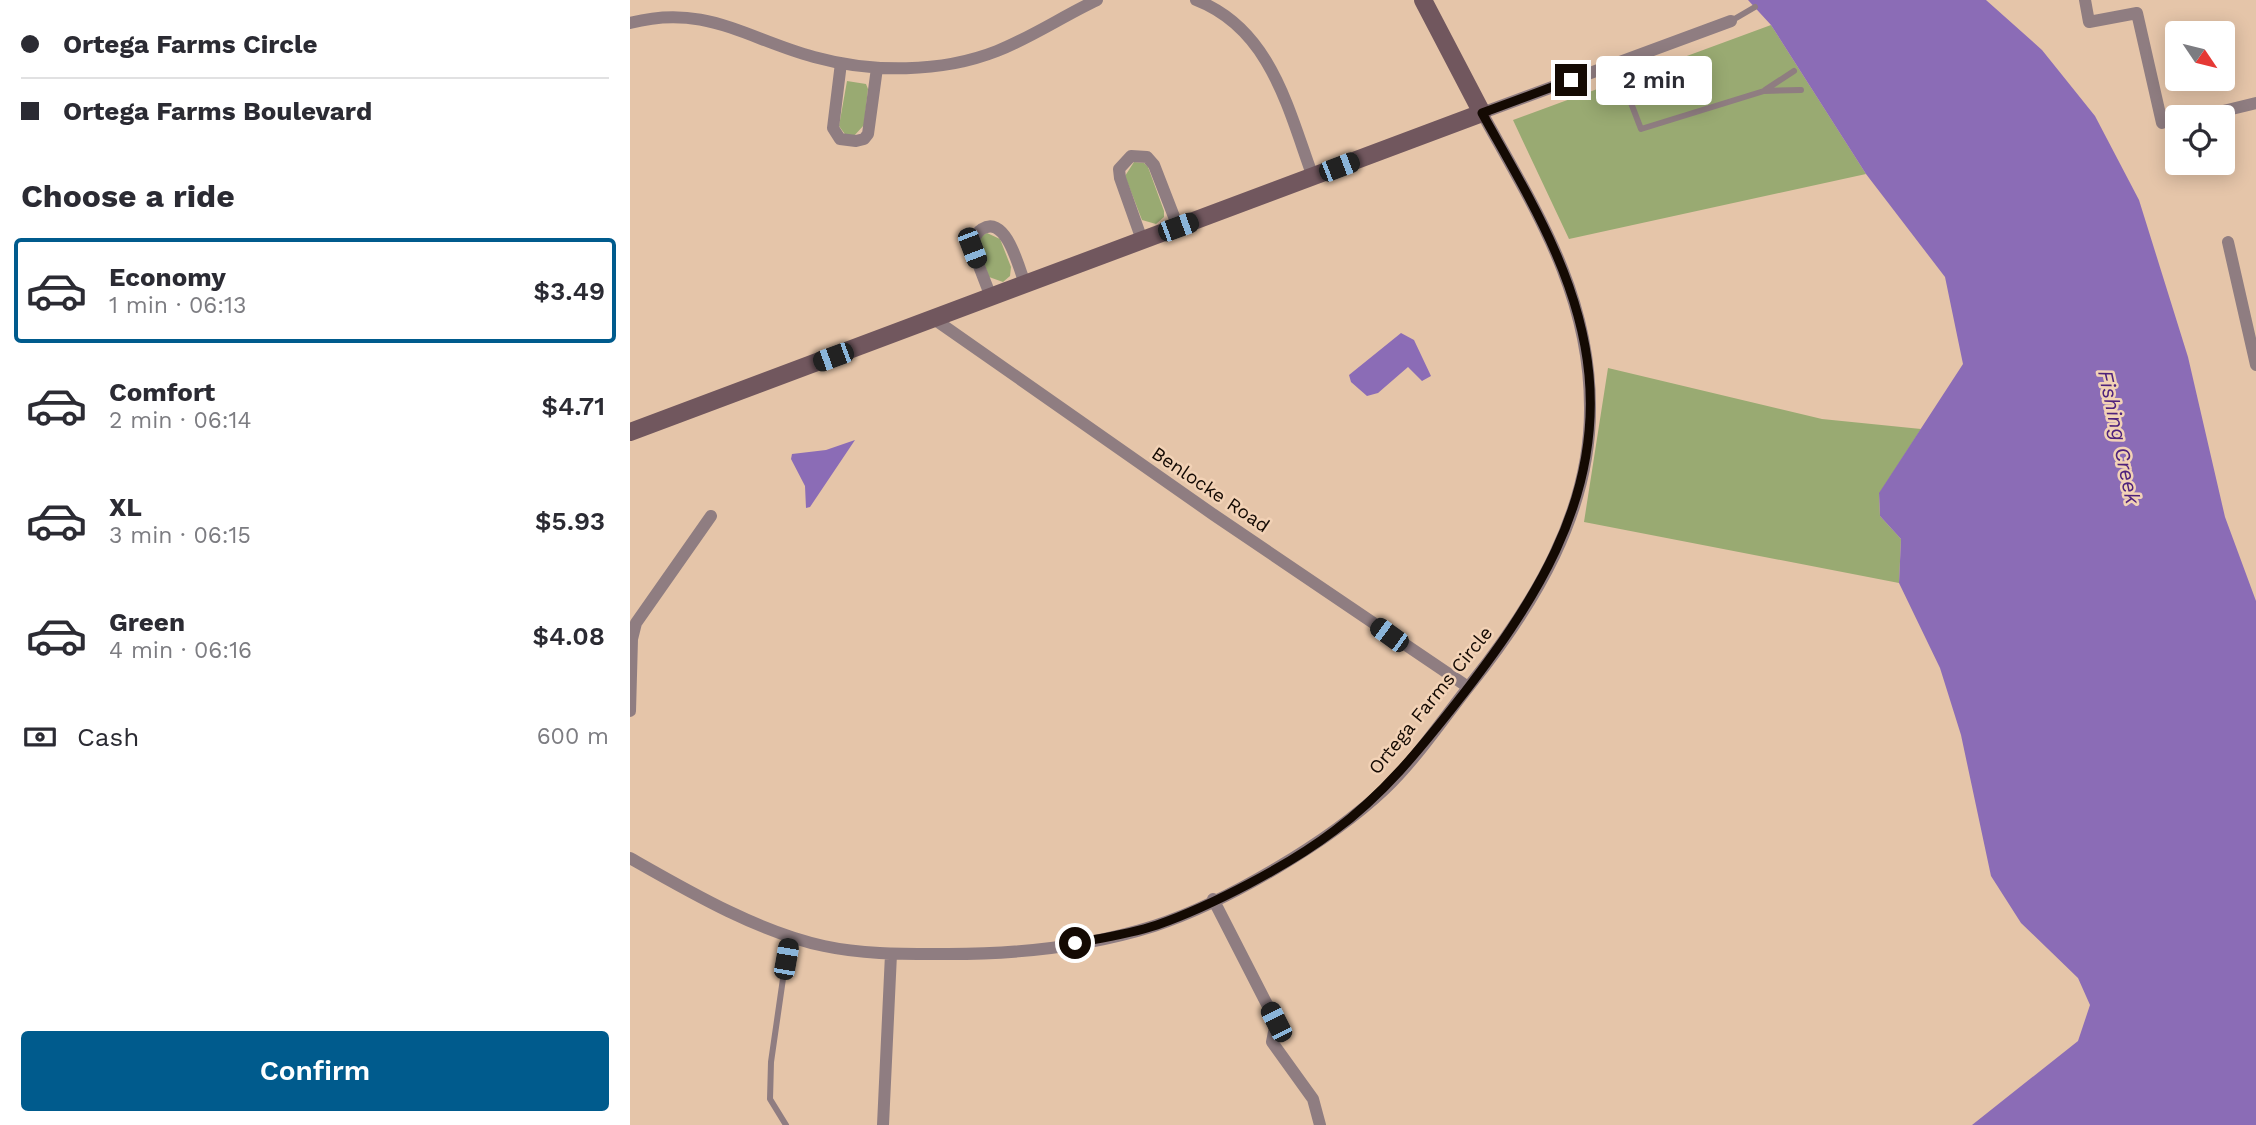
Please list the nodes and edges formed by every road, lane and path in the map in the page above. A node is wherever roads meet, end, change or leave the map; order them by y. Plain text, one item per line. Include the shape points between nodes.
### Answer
1 (1097, 0) edge
2 (1196, 0) edge
3 (1423, 0) edge
4 (2085, 0) edge
5 (1755, 7) dead end
6 (1731, 21) joint
7 (630, 23) edge
8 (841, 63) junction
9 (1616, 64) junction
10 (877, 68) junction
11 (1794, 71) dead end
12 (1801, 90) dead end
13 (1764, 91) junction
14 (2256, 103) edge
15 (2235, 108) edge
16 (1482, 113) junction
17 (2162, 123) dead end
18 (1313, 177) junction
19 (1178, 227) junction
20 (1142, 240) junction
21 (2228, 242) dead end
22 (1025, 284) junction
23 (991, 297) junction
24 (934, 319) junction
25 (2256, 367) edge
26 (630, 432) edge
27 (710, 516) dead end
28 (633, 620) edge
29 (1468, 687) junction
30 (630, 711) edge
31 (630, 858) edge
32 (1213, 899) junction
33 (790, 936) junction
34 (891, 954) junction
35 (786, 1125) edge
36 (883, 1125) edge
37 (1320, 1125) edge

1 - 10 street via 995,52 920,68
2 - 18 street via 1228,16 1263,53
3 - 16 street
4 - 17 street via 2089,22 2137,13
5 - 6 lane
6 - 9 street
7 - 8 street via 699,18
8 - 10 street
8 - 10 street via 833,128 840,139 856,141 868,134
9 - 13 lane via 1641,129
9 - 16 street
11 - 13 lane
12 - 13 lane
14 - 15 street
16 - 18 street
16 - 29 street, Ortega Farms Circle via 1568,276 1583,329 1590,422 1577,498 1552,563
18 - 19 street
19 - 20 street
19 - 20 street via 1154,165 1147,158 1131,156 1119,169 1120,178
20 - 22 street
21 - 25 street
22 - 23 street
22 - 23 street via 1004,233 985,227 972,248
23 - 24 street
24 - 26 street
24 - 29 street, Benlocke Road
27 - 28 street
28 - 30 street
29 - 32 street, Ortega Farms Circle via 1386,787 1347,821 1275,868
31 - 33 street, Ortega Farms Circle via 699,898
32 - 34 street, Ortega Farms Circle via 1156,925 1023,952
32 - 37 street via 1276,1022 1272,1042 1313,1099
33 - 34 street, Ortega Farms Circle via 824,946
33 - 35 lane via 771,1062 770,1099
34 - 36 street

